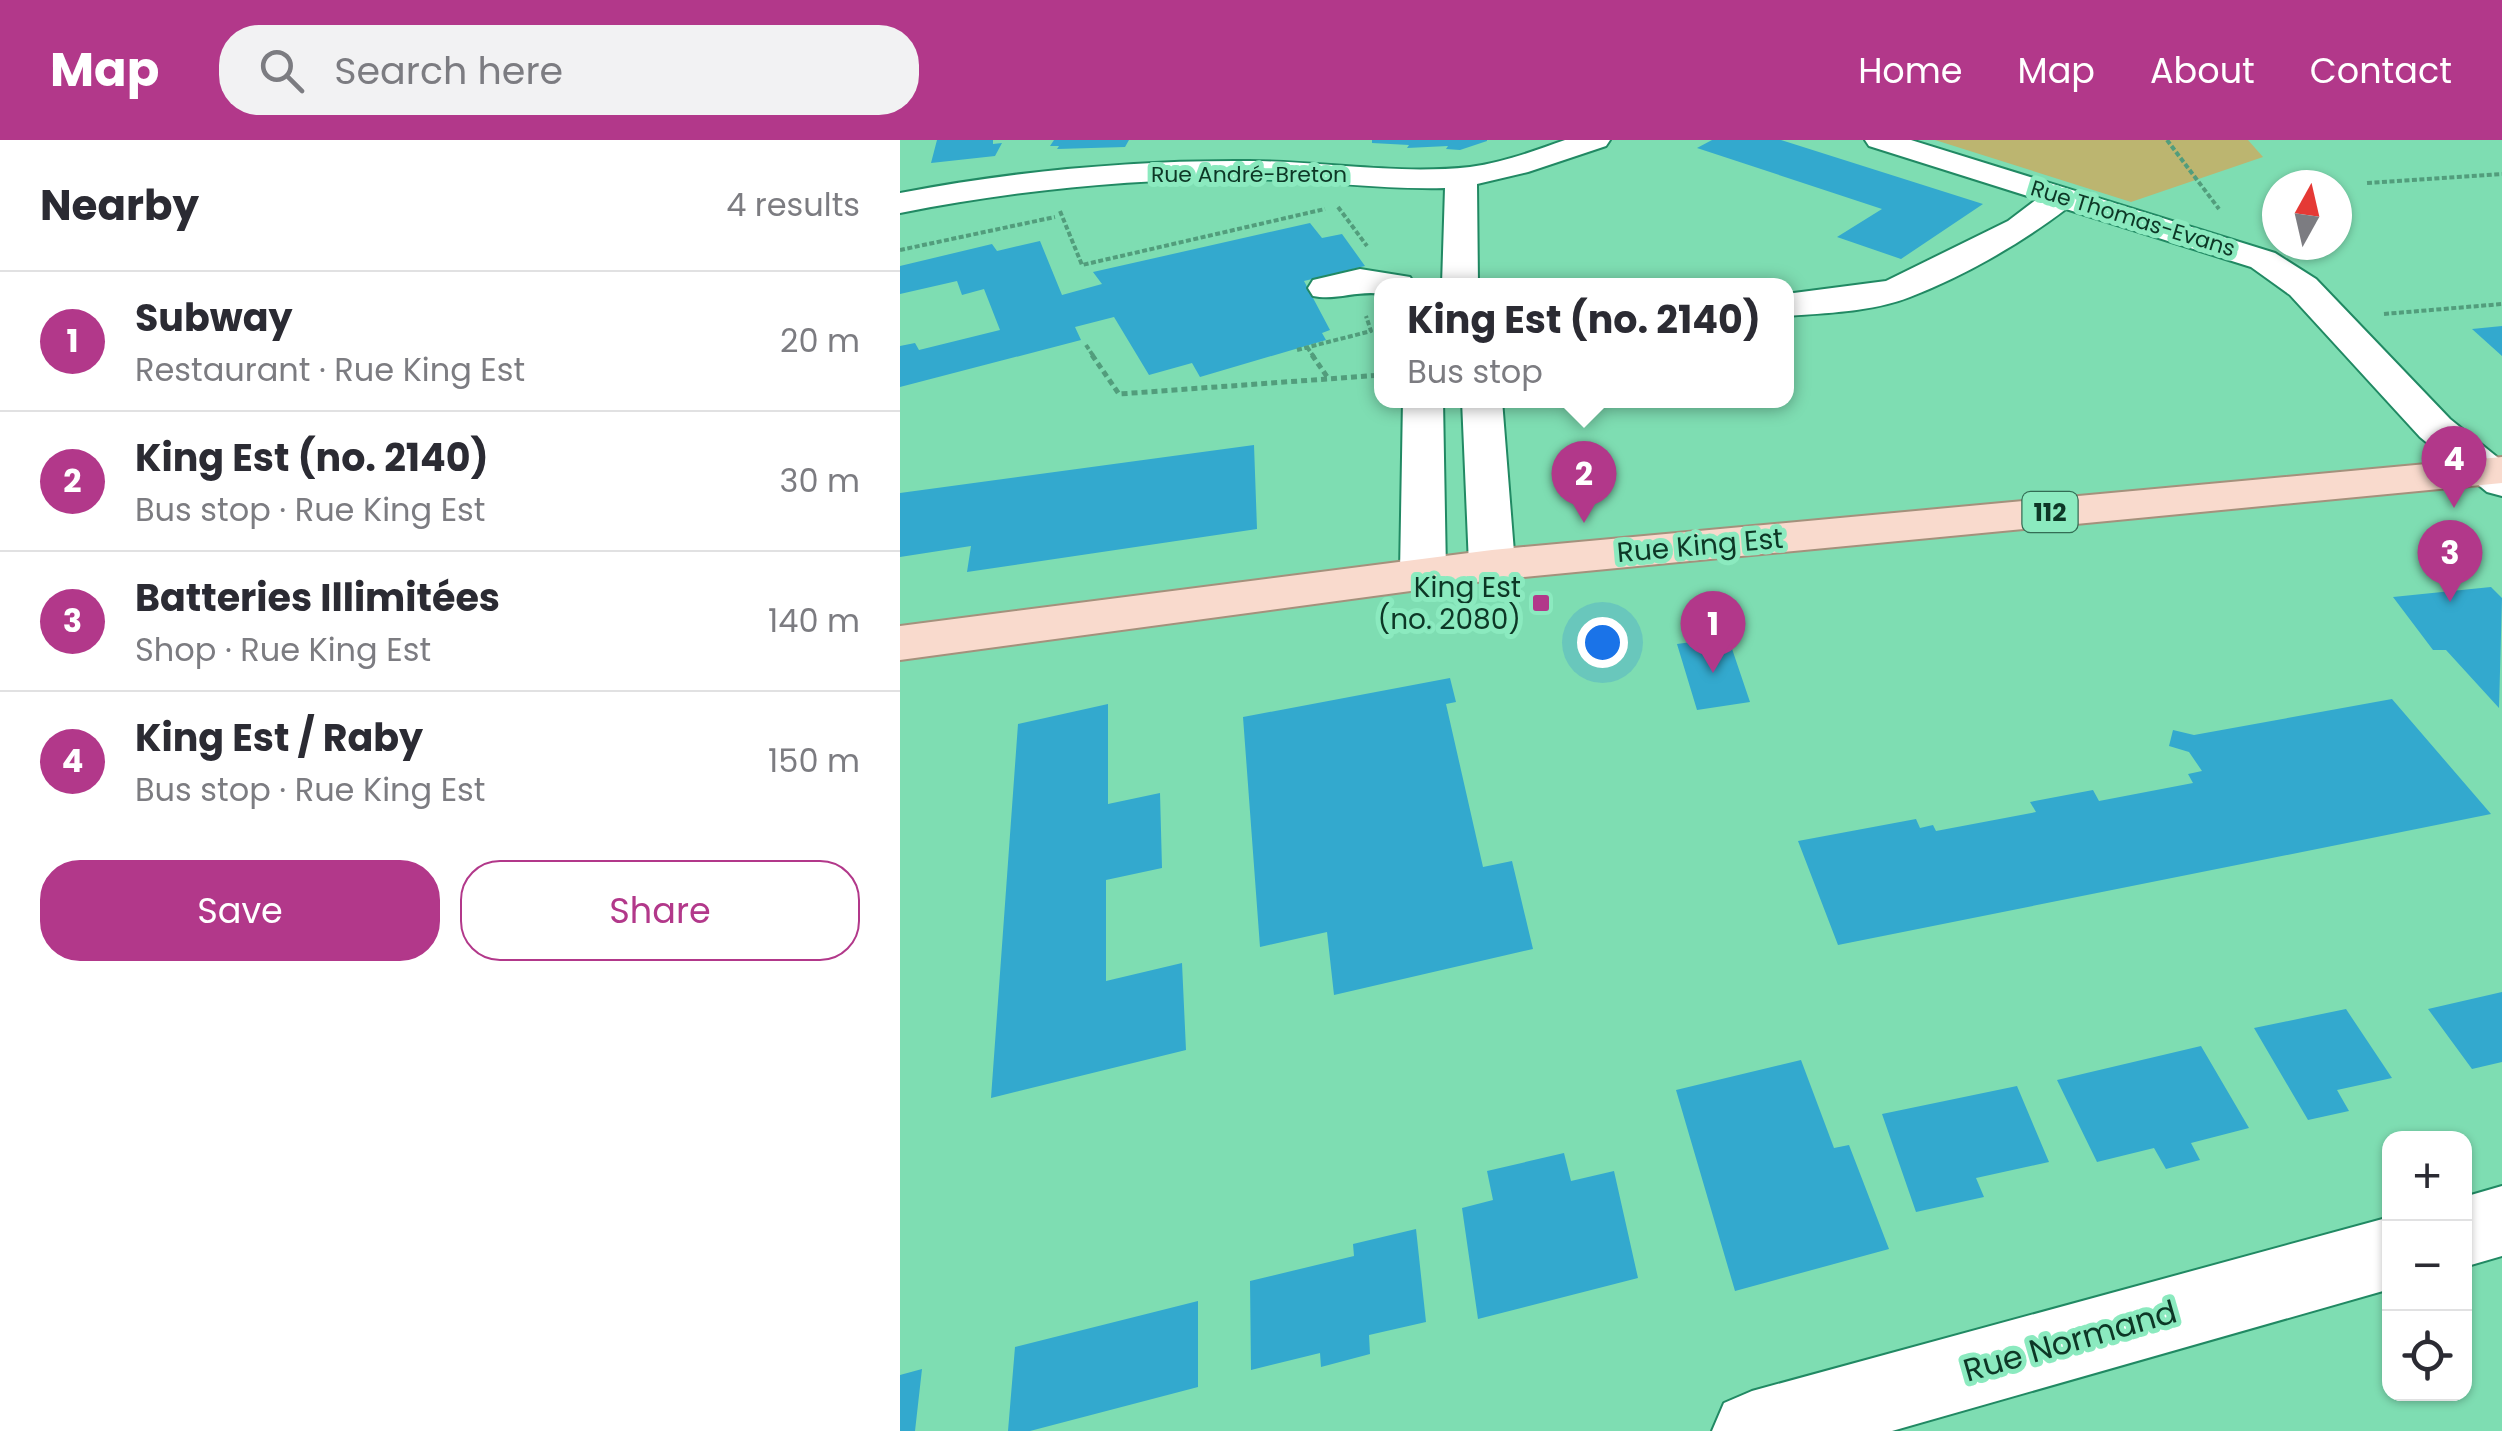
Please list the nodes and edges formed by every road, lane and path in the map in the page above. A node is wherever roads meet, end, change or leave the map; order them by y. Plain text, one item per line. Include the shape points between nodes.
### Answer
1 (1594, 140) edge
2 (1880, 140) edge
3 (2167, 140) edge
4 (2502, 174) edge
5 (1461, 177) junction
6 (1073, 178) junction
7 (2368, 184) dead end
8 (2200, 187) dead end
9 (2046, 191) junction
10 (900, 204) edge
11 (1348, 204) dead end
12 (1338, 206) junction
13 (1061, 216) junction
14 (1358, 248) dead end
15 (900, 250) edge
16 (1460, 278) edge
17 (1367, 295) edge
18 (1794, 304) edge
19 (2502, 304) edge
20 (2377, 314) dead end
21 (1086, 345) dead end
22 (1307, 347) junction
23 (1296, 350) dead end
24 (1374, 376) edge
25 (1328, 380) junction
26 (1435, 408) edge
27 (1482, 408) edge
28 (2497, 475) edge
29 (1492, 565) junction
30 (1423, 574) junction
31 (900, 643) edge
32 (2502, 1222) edge
33 (2472, 1230) edge
34 (2382, 1255) edge
35 (1871, 1415) edge
36 (1752, 1431) edge

1 - 5 street, Rue André-Breton
2 - 9 street, Rue Thomas-Evans
3 - 8 path
4 - 7 path
5 - 6 street, Rue André-Breton via 1250,170
5 - 16 street
6 - 10 street, Rue André-Breton
6 - 13 path via 1058,208
9 - 18 street via 2020,228 1915,281 1883,293
9 - 28 street, Rue Thomas-Evans via 2237,249 2285,273 2435,428
11 - 12 path
12 - 13 path via 1082,265
12 - 14 path via 1370,245
13 - 15 path
17 - 22 path via 1370,331
19 - 20 path
21 - 25 path via 1119,394
22 - 23 path
22 - 25 path
24 - 25 path
26 - 30 street
27 - 29 street
28 - 29 main road, Rue King Est / 112
29 - 30 main road, Rue King Est / 112
30 - 31 main road, Rue King Est / 112
32 - 33 street
34 - 35 street, Rue Normand
35 - 36 street, Rue Normand

